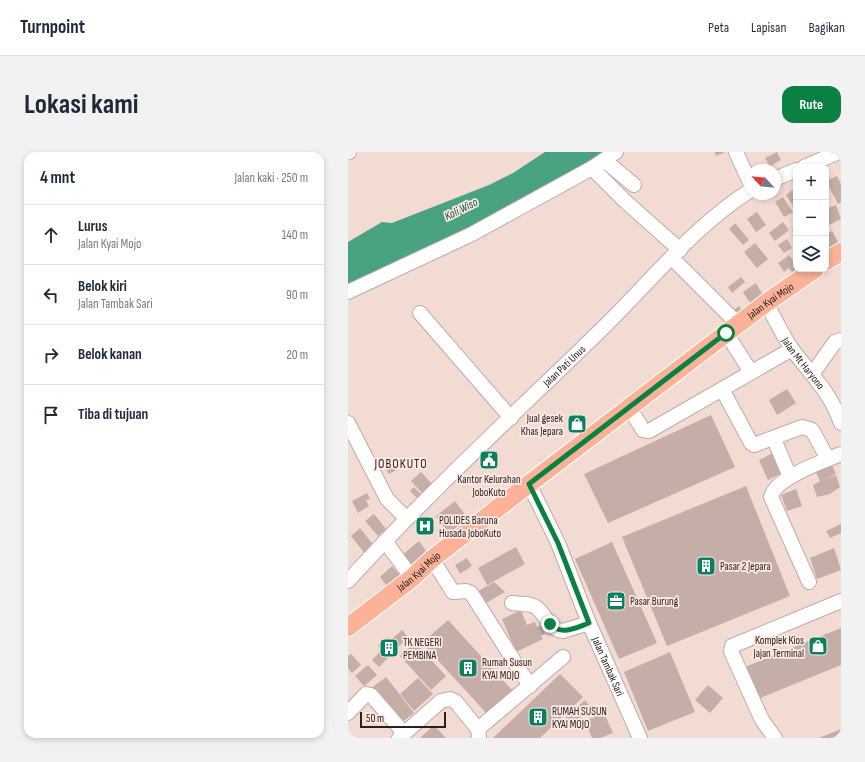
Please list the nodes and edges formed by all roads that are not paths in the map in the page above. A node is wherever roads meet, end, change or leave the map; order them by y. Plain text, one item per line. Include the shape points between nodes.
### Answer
1 (616, 152) edge
2 (736, 152) edge
3 (839, 152) edge
4 (604, 160) junction
5 (811, 164) edge
6 (592, 168) junction
7 (793, 171) edge
8 (745, 172) edge
9 (781, 176) edge
10 (634, 185) dead end
11 (745, 194) edge
12 (841, 252) edge
13 (676, 254) junction
14 (829, 259) edge
15 (811, 272) edge
16 (348, 292) edge
17 (766, 303) junction
18 (420, 313) dead end
19 (732, 329) junction
20 (841, 340) edge
21 (792, 349) junction
22 (750, 372) junction
23 (813, 373) junction
24 (722, 389) junction
25 (629, 408) junction
26 (511, 418) junction
27 (348, 423) edge
28 (841, 423) edge
29 (774, 439) junction
30 (841, 454) edge
31 (828, 459) junction
32 (790, 477) junction
33 (529, 484) junction
34 (406, 518) junction
35 (385, 541) junction
36 (432, 559) junction
37 (351, 571) edge
38 (412, 578) junction
39 (809, 582) dead end
40 (841, 601) edge
41 (512, 603) dead end
42 (589, 623) junction
43 (348, 627) edge
44 (563, 657) dead end
45 (530, 686) junction
46 (348, 713) edge
47 (478, 734) edge
48 (402, 736) edge
49 (640, 738) edge
50 (775, 738) edge

1 - 4 street
2 - 8 street
3 - 5 street
4 - 6 street
4 - 10 street
6 - 13 street
6 - 16 street via 472,234
7 - 9 street
11 - 13 street, Jalan Pati Unus via 728,204
12 - 14 main road
13 - 19 street
13 - 26 street, Jalan Pati Unus
15 - 17 main road, Jalan Kyai Mojo
17 - 19 main road, Jalan Kyai Mojo
17 - 21 street, Jalan Mt Haryono
18 - 26 street
19 - 22 street
19 - 25 main road, Jalan Kyai Mojo
20 - 23 street via 835,342
21 - 22 street
21 - 23 street, Jalan Mt Haryono
22 - 24 street
23 - 28 street, Jalan Mt Haryono
24 - 25 street via 649,431 643,430
24 - 29 street via 751,443 758,445
25 - 33 main road, Jalan Kyai Mojo
26 - 34 street, Jalan Pati Unus
27 - 34 street via 387,499
29 - 31 street via 802,427 807,428 812,430
29 - 32 street
30 - 31 street
31 - 32 street
32 - 39 street via 776,486 771,497
33 - 36 main road, Jalan Kyai Mojo
33 - 42 street, Jalan Tambak Sari via 587,602
34 - 35 street, Jalan Pati Unus
35 - 37 street, Jalan Pati Unus
35 - 38 street
36 - 38 main road, Jalan Kyai Mojo
36 - 45 street via 453,592 466,591 471,594
38 - 43 main road, Jalan Kyai Mojo
40 - 50 street via 732,646 731,651 762,720
41 - 42 street via 538,608 559,631
42 - 49 street, Jalan Tambak Sari
44 - 45 street
45 - 47 street
46 - 48 street via 366,694 371,695
47 - 48 street via 456,702 450,699 441,701

